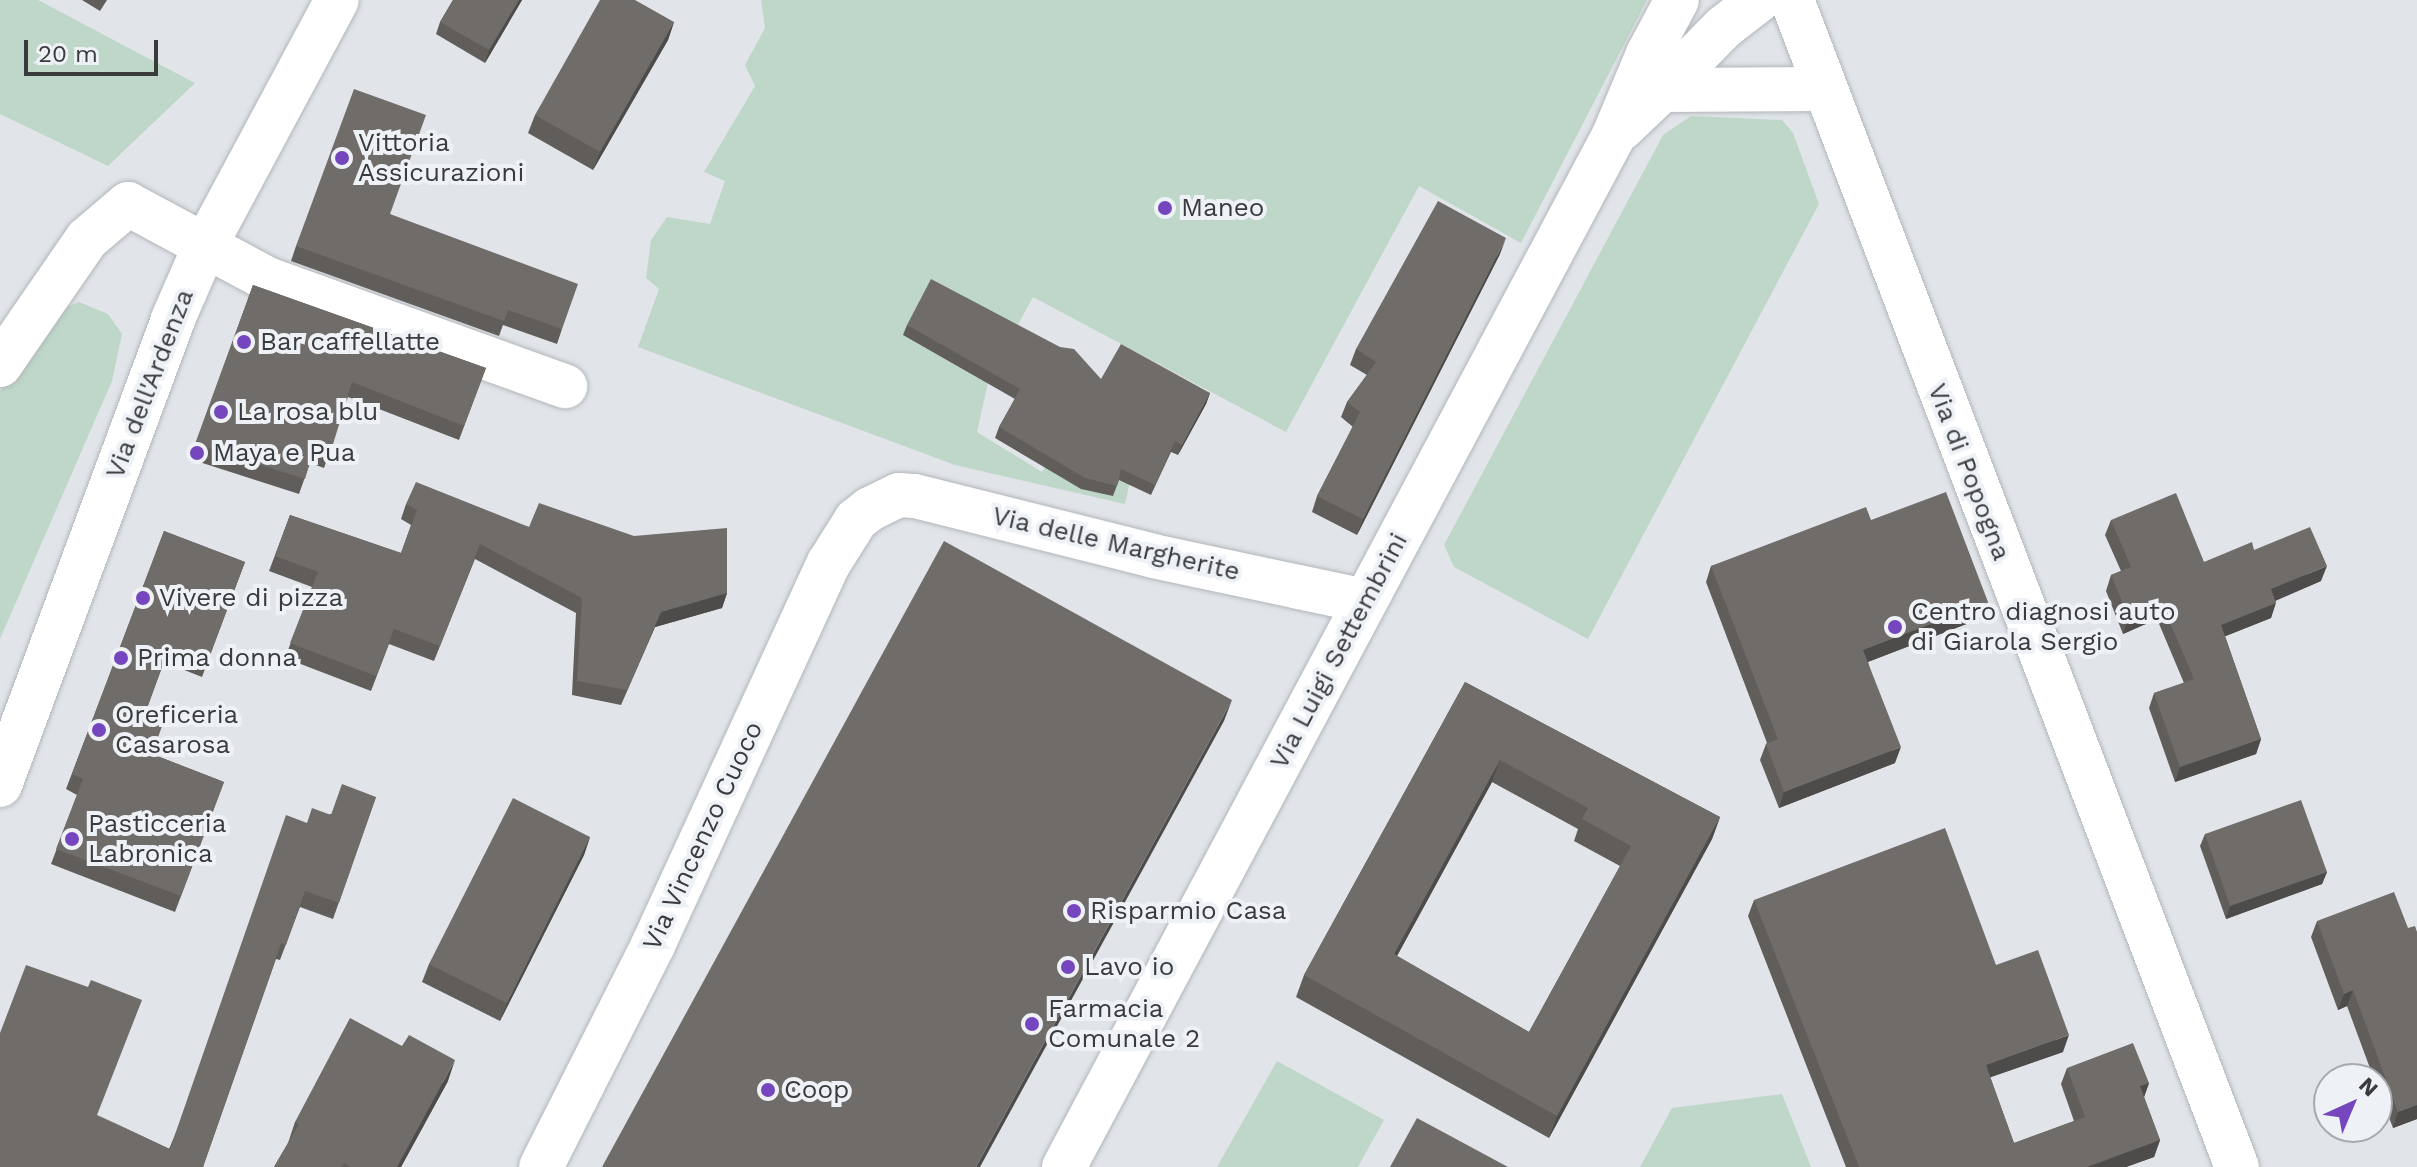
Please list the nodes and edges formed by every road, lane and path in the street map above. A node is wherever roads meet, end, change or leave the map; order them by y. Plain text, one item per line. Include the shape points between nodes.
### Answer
1 (337, 0) edge
2 (1677, 0) edge
3 (1759, 0) edge
4 (1792, 0) edge
5 (1822, 89) junction
6 (1662, 90) junction
7 (1614, 135) junction
8 (204, 248) junction
9 (0, 365) edge
10 (565, 386) dead end
11 (870, 509) joint
12 (1365, 601) junction
13 (0, 785) edge
14 (541, 1167) edge
15 (1064, 1167) edge
16 (2237, 1167) edge

1 - 8 street, Via dell'Ardenza
2 - 7 street, Via Luigi Settembrini
3 - 6 street, Via Luigi Settembrini via 1724,27
4 - 5 street, Via di Popogna
5 - 6 street
5 - 16 street, Via di Popogna
6 - 7 street, Via Luigi Settembrini
7 - 12 street, Via Luigi Settembrini
8 - 9 street via 128,204 87,239
8 - 10 street via 267,279
8 - 13 street, Via dell'Ardenza via 143,396
11 - 12 street, Via delle Margherite via 891,498 915,496 1153,556
11 - 14 street, Via Vincenzo Cuoco via 856,520 829,563 653,945
12 - 15 street, Via Luigi Settembrini

